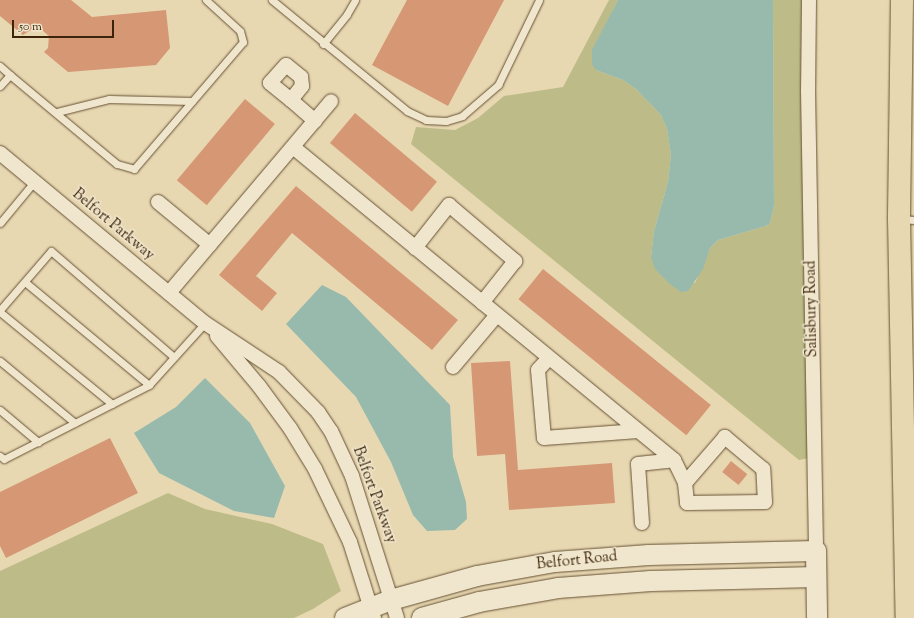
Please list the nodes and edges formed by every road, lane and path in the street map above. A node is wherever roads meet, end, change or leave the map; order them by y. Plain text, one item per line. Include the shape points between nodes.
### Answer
1 (206, 0) edge
2 (272, 0) edge
3 (355, 0) edge
4 (539, 0) edge
5 (809, 0) edge
6 (902, 0) edge
7 (323, 44) junction
8 (0, 66) edge
9 (10, 75) junction
10 (0, 86) edge
11 (291, 100) dead end
12 (192, 101) junction
13 (331, 101) dead end
14 (57, 112) junction
15 (315, 121) junction
16 (293, 147) junction
17 (0, 153) edge
18 (34, 182) junction
19 (158, 202) dead end
20 (907, 220) edge
21 (1, 221) edge
22 (210, 245) junction
23 (415, 248) junction
24 (25, 282) junction
25 (169, 293) junction
26 (482, 302) junction
27 (0, 311) edge
28 (497, 315) junction
29 (205, 322) junction
30 (174, 357) junction
31 (549, 358) junction
32 (0, 361) edge
33 (453, 367) dead end
34 (149, 385) junction
35 (112, 404) junction
36 (0, 410) edge
37 (75, 423) junction
38 (638, 431) junction
39 (38, 442) junction
40 (0, 456) edge
41 (674, 460) junction
42 (685, 483) junction
43 (642, 523) dead end
44 (816, 551) junction
45 (816, 577) junction
46 (394, 609) edge
47 (373, 613) edge
48 (346, 618) edge
49 (422, 618) edge
50 (817, 618) edge
51 (907, 618) edge

1 - 12 lane via 240,31 243,42
2 - 7 lane
3 - 7 lane
4 - 7 lane via 498,86 462,116 446,121 426,120 407,112
5 - 44 street, Salisbury Road via 808,90
6 - 20 highway
8 - 9 lane
9 - 10 lane
9 - 14 lane
11 - 15 street
12 - 14 lane via 109,99
12 - 14 lane via 134,169 117,164
13 - 15 street
15 - 16 street
16 - 22 street
16 - 23 street
17 - 18 street, Belfort Parkway
18 - 21 lane
18 - 25 street, Belfort Parkway
19 - 22 street
20 - 51 highway
22 - 25 street
23 - 26 street
23 - 26 street via 449,205 515,261
24 - 27 lane
24 - 30 lane via 51,251
24 - 34 lane
25 - 29 street, Belfort Parkway
26 - 28 street
27 - 35 lane
28 - 31 street
28 - 33 street
29 - 30 lane
29 - 46 street, Belfort Parkway via 278,372 298,390 331,431 361,499
29 - 47 street, Belfort Parkway via 259,386 303,448 350,542
30 - 34 lane
31 - 38 street
31 - 38 street via 538,370 544,438
32 - 37 lane
34 - 35 lane
35 - 37 lane
36 - 39 lane
37 - 39 lane
38 - 41 street
39 - 40 lane via 4,459
41 - 42 street
41 - 43 street via 638,464
42 - 42 street via 687,503 765,502 763,469 725,437
44 - 45 street, Salisbury Road
44 - 46 street, Belfort Road via 649,555 555,562 477,576
45 - 49 street, Belfort Road via 651,581 558,588 479,602
45 - 50 street, Salisbury Road
46 - 47 street, Belfort Road
47 - 48 street, Belfort Road

